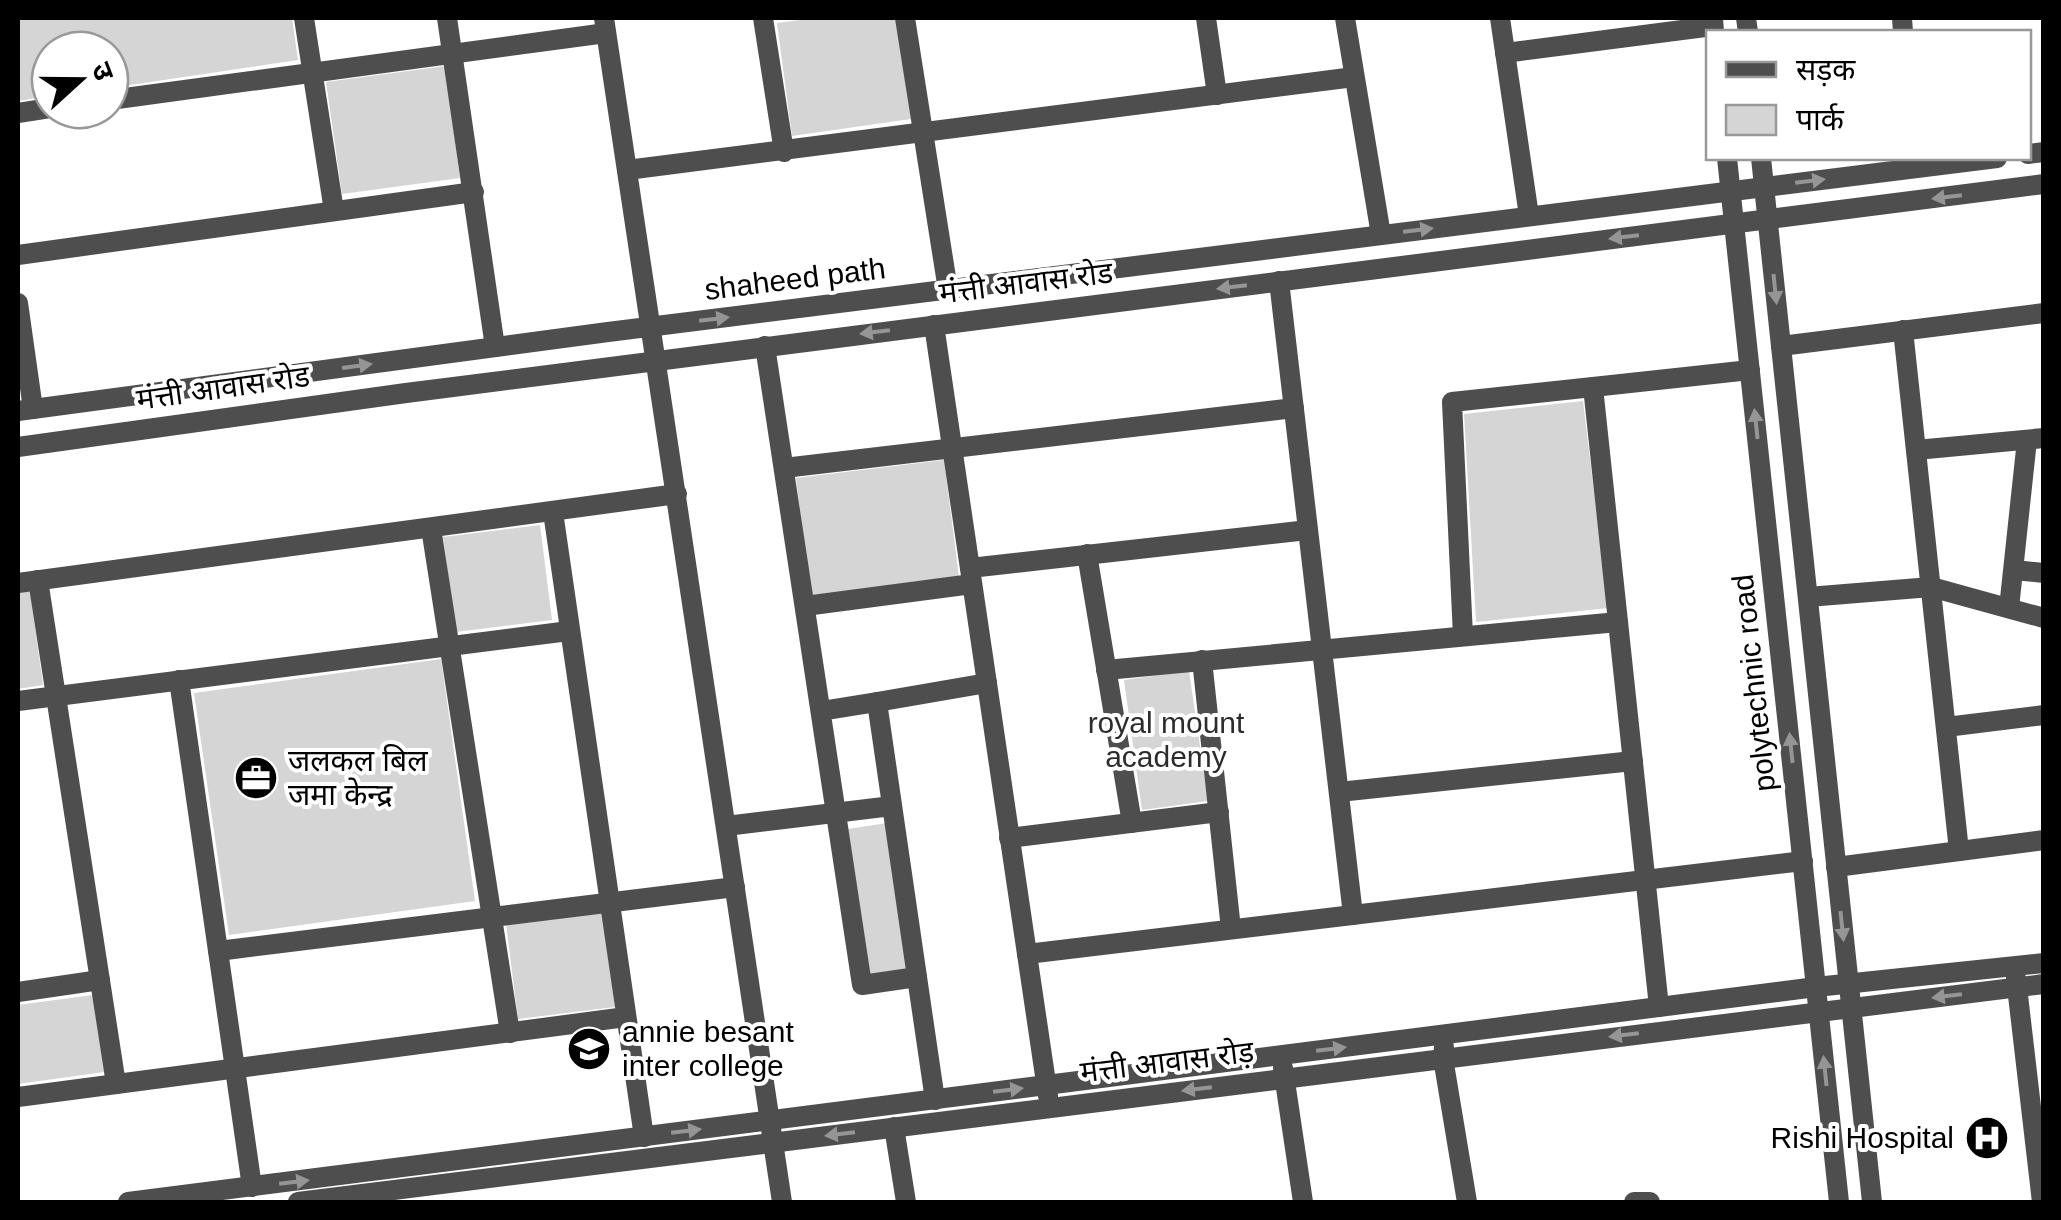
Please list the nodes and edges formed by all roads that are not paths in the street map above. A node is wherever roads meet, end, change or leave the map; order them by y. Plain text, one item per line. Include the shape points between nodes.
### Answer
1 (304, 18) edge
2 (447, 18) edge
3 (763, 18) edge
4 (905, 18) edge
5 (1206, 18) edge
6 (1345, 18) edge
7 (1500, 18) edge
8 (605, 25) edge
9 (1713, 25) edge
10 (1506, 53) junction
11 (453, 54) junction
12 (313, 73) junction
13 (1354, 77) junction
14 (1217, 95) junction
15 (130, 97) edge
16 (923, 133) junction
17 (784, 152) junction
18 (1727, 160) edge
19 (1761, 160) edge
20 (1956, 160) edge
21 (1916, 162) edge
22 (628, 170) junction
23 (2044, 184) edge
24 (1764, 186) junction
25 (1731, 191) junction
26 (474, 192) junction
27 (334, 211) junction
28 (1529, 216) junction
29 (1768, 219) junction
30 (1734, 223) junction
31 (1381, 235) junction
32 (18, 255) edge
33 (1279, 281) junction
34 (948, 290) junction
35 (18, 303) edge
36 (2044, 313) edge
37 (934, 325) junction
38 (652, 327) junction
39 (1903, 330) junction
40 (766, 346) junction
41 (1781, 346) junction
42 (496, 347) junction
43 (657, 360) junction
44 (1750, 370) junction
45 (1593, 388) junction
46 (1294, 408) junction
47 (25, 410) edge
48 (2035, 439) edge
49 (18, 447) edge
50 (952, 448) junction
51 (1916, 450) junction
52 (784, 468) junction
53 (677, 494) junction
54 (552, 512) junction
55 (431, 528) junction
56 (1308, 530) junction
57 (1087, 554) junction
58 (2014, 570) junction
59 (2044, 573) edge
60 (971, 576) junction
61 (28, 582) edge
62 (1930, 587) junction
63 (1808, 598) junction
64 (805, 606) junction
65 (2008, 608) junction
66 (2044, 618) edge
67 (1618, 622) junction
68 (568, 631) junction
69 (1464, 636) junction
70 (450, 646) junction
71 (1322, 649) junction
72 (1202, 660) junction
73 (1106, 670) junction
74 (179, 680) junction
75 (987, 683) junction
76 (56, 696) junction
77 (18, 701) edge
78 (877, 702) junction
79 (821, 710) junction
80 (2044, 715) edge
81 (1946, 727) junction
82 (1633, 761) junction
83 (1339, 792) junction
84 (892, 806) junction
85 (836, 812) junction
86 (1219, 812) junction
87 (1132, 823) junction
88 (726, 826) junction
89 (1010, 838) junction
90 (2044, 840) edge
91 (1959, 851) junction
92 (1803, 861) junction
93 (1836, 867) junction
94 (1646, 880) junction
95 (735, 886) junction
96 (609, 902) junction
97 (1354, 915) junction
98 (492, 917) junction
99 (1232, 929) junction
100 (218, 950) junction
101 (1026, 954) junction
102 (2044, 963) edge
103 (916, 977) junction
104 (2016, 977) junction
105 (100, 980) junction
106 (1848, 984) junction
107 (2044, 984) edge
108 (1816, 988) junction
109 (18, 992) edge
110 (1659, 1008) junction
111 (1851, 1008) junction
112 (1819, 1012) junction
113 (626, 1017) junction
114 (510, 1033) junction
115 (1444, 1035) junction
116 (1281, 1056) junction
117 (1443, 1058) junction
118 (235, 1068) junction
119 (1284, 1078) junction
120 (116, 1084) junction
121 (1046, 1085) junction
122 (18, 1096) edge
123 (935, 1100) junction
124 (1049, 1108) junction
125 (894, 1127) junction
126 (771, 1132) junction
127 (644, 1137) junction
128 (2040, 1156) edge
129 (420, 1185) edge
130 (252, 1187) junction
131 (128, 1202) edge
132 (298, 1202) edge
133 (782, 1202) edge
134 (906, 1202) edge
135 (1303, 1202) edge
136 (1467, 1202) edge
137 (1634, 1202) edge
138 (1650, 1202) edge
139 (1839, 1202) edge
140 (1872, 1202) edge
141 (2042, 1202) edge

1 - 12 street
2 - 11 street
3 - 17 street
4 - 16 street
5 - 14 street
6 - 13 street
7 - 10 street
8 - 11 street
8 - 22 street
9 - 10 street
10 - 28 street
11 - 12 street
11 - 26 street
12 - 15 street
12 - 27 street
13 - 14 street
13 - 31 street
14 - 16 street
16 - 17 street
16 - 34 street
17 - 22 street
18 - 25 street, polytechnic road
19 - 24 street
20 - 21 street, shaheed path
24 -> 21 street, shaheed path
22 - 38 street
23 -> 29 street, मंत्ती आवास रोड
24 - 25 street, shaheed path
24 - 29 street
25 - 28 street, shaheed path
25 - 30 street, polytechnic road
26 - 27 street
26 - 42 street
27 - 32 street
31 -> 28 street, shaheed path
29 - 30 street, मंत्ती आवास रोड
29 -> 41 street
30 -> 33 street, मंत्ती आवास रोड
30 - 44 street, polytechnic road
31 - 34 street, shaheed path
33 -> 37 street, मंत्ती आवास रोड
33 - 46 street
38 -> 34 street, shaheed path
35 - 47 street
36 - 39 street
37 -> 40 street, मंत्ती आवास रोड
37 - 50 street
38 - 42 street, shaheed path
38 - 43 street
39 - 41 street
39 - 51 street
40 - 43 street, मंत्ती आवास रोड
40 - 52 street
41 - 63 street
47 -> 42 street, shaheed path
43 - 49 street, मंत्ती आवास रोड
43 - 53 street
44 - 45 street
92 -> 44 street, polytechnic road
45 - 67 street
45 - 69 street via 1452,402
46 - 50 street
46 - 56 street
48 - 51 street
48 - 58 street
50 - 52 street
50 - 60 street
51 - 62 street
52 - 64 street
53 - 54 street
53 - 88 street
54 - 55 street
54 - 68 street
55 - 61 street
55 - 70 street
56 - 57 street
56 - 71 street
57 - 60 street
57 - 73 street
58 - 59 street
58 - 65 street
60 - 64 street
60 - 75 street
61 - 76 street
62 - 63 street
62 - 65 street
62 - 81 street
63 - 93 street
64 - 79 street
65 - 66 street
67 - 69 street
67 - 82 street
68 - 70 street
68 - 96 street
69 - 71 street
70 - 74 street
70 - 98 street
71 - 72 street
71 - 83 street
72 - 73 street
72 - 86 street
73 - 87 street
74 - 76 street
74 - 100 street
75 - 78 street
75 - 89 street
76 - 77 street
76 - 105 street
78 - 79 street
78 - 84 street
79 - 85 street
80 - 81 street
81 - 91 street
82 - 83 street
82 - 94 street
83 - 97 street
84 - 85 street
84 - 103 street
85 - 88 street
85 - 103 street via 862,985
86 - 87 street
86 - 99 street
87 - 89 street
88 - 95 street
89 - 101 street
90 - 91 street
91 - 93 street
92 - 94 street
92 - 108 street, polytechnic road
93 -> 106 street
94 - 97 street
94 - 110 street
95 - 96 street
95 - 126 street
96 - 98 street
96 - 113 street
97 - 99 street
98 - 100 street
98 - 114 street
99 - 101 street
100 - 118 street
101 - 121 street
102 - 104 street
103 - 123 street
104 - 106 street
104 - 107 street, मंत्ती आवास रोड़
104 -> 111 street, मंत्ती आवास रोड़
104 - 128 street
105 - 109 street
105 - 120 street
106 - 108 street
106 - 111 street
108 - 110 street
108 - 112 street, polytechnic road
110 - 115 street
111 - 112 street, मंत्ती आवास रोड़
111 - 140 street
112 -> 117 street, मंत्ती आवास रोड़
139 -> 112 street, polytechnic road
113 - 114 street
113 - 127 street
114 - 118 street
116 -> 115 street
115 - 117 street
116 - 119 street
116 - 121 street
117 - 119 street, मंत्ती आवास रोड़
117 - 136 street
118 - 120 street
118 - 130 street
119 -> 124 street, मंत्ती आवास रोड़
119 - 135 street
120 - 122 street
123 -> 121 street
121 - 124 street
123 - 126 street
124 - 125 street, मंत्ती आवास रोड़
125 -> 126 street, मंत्ती आवास रोड़
125 - 134 street
127 -> 126 street
126 - 129 street, मंत्ती आवास रोड़
126 - 133 street
127 - 129 street
128 - 141 street
130 -> 129 street
129 - 132 street, मंत्ती आवास रोड़
130 - 131 street
137 - 138 street

